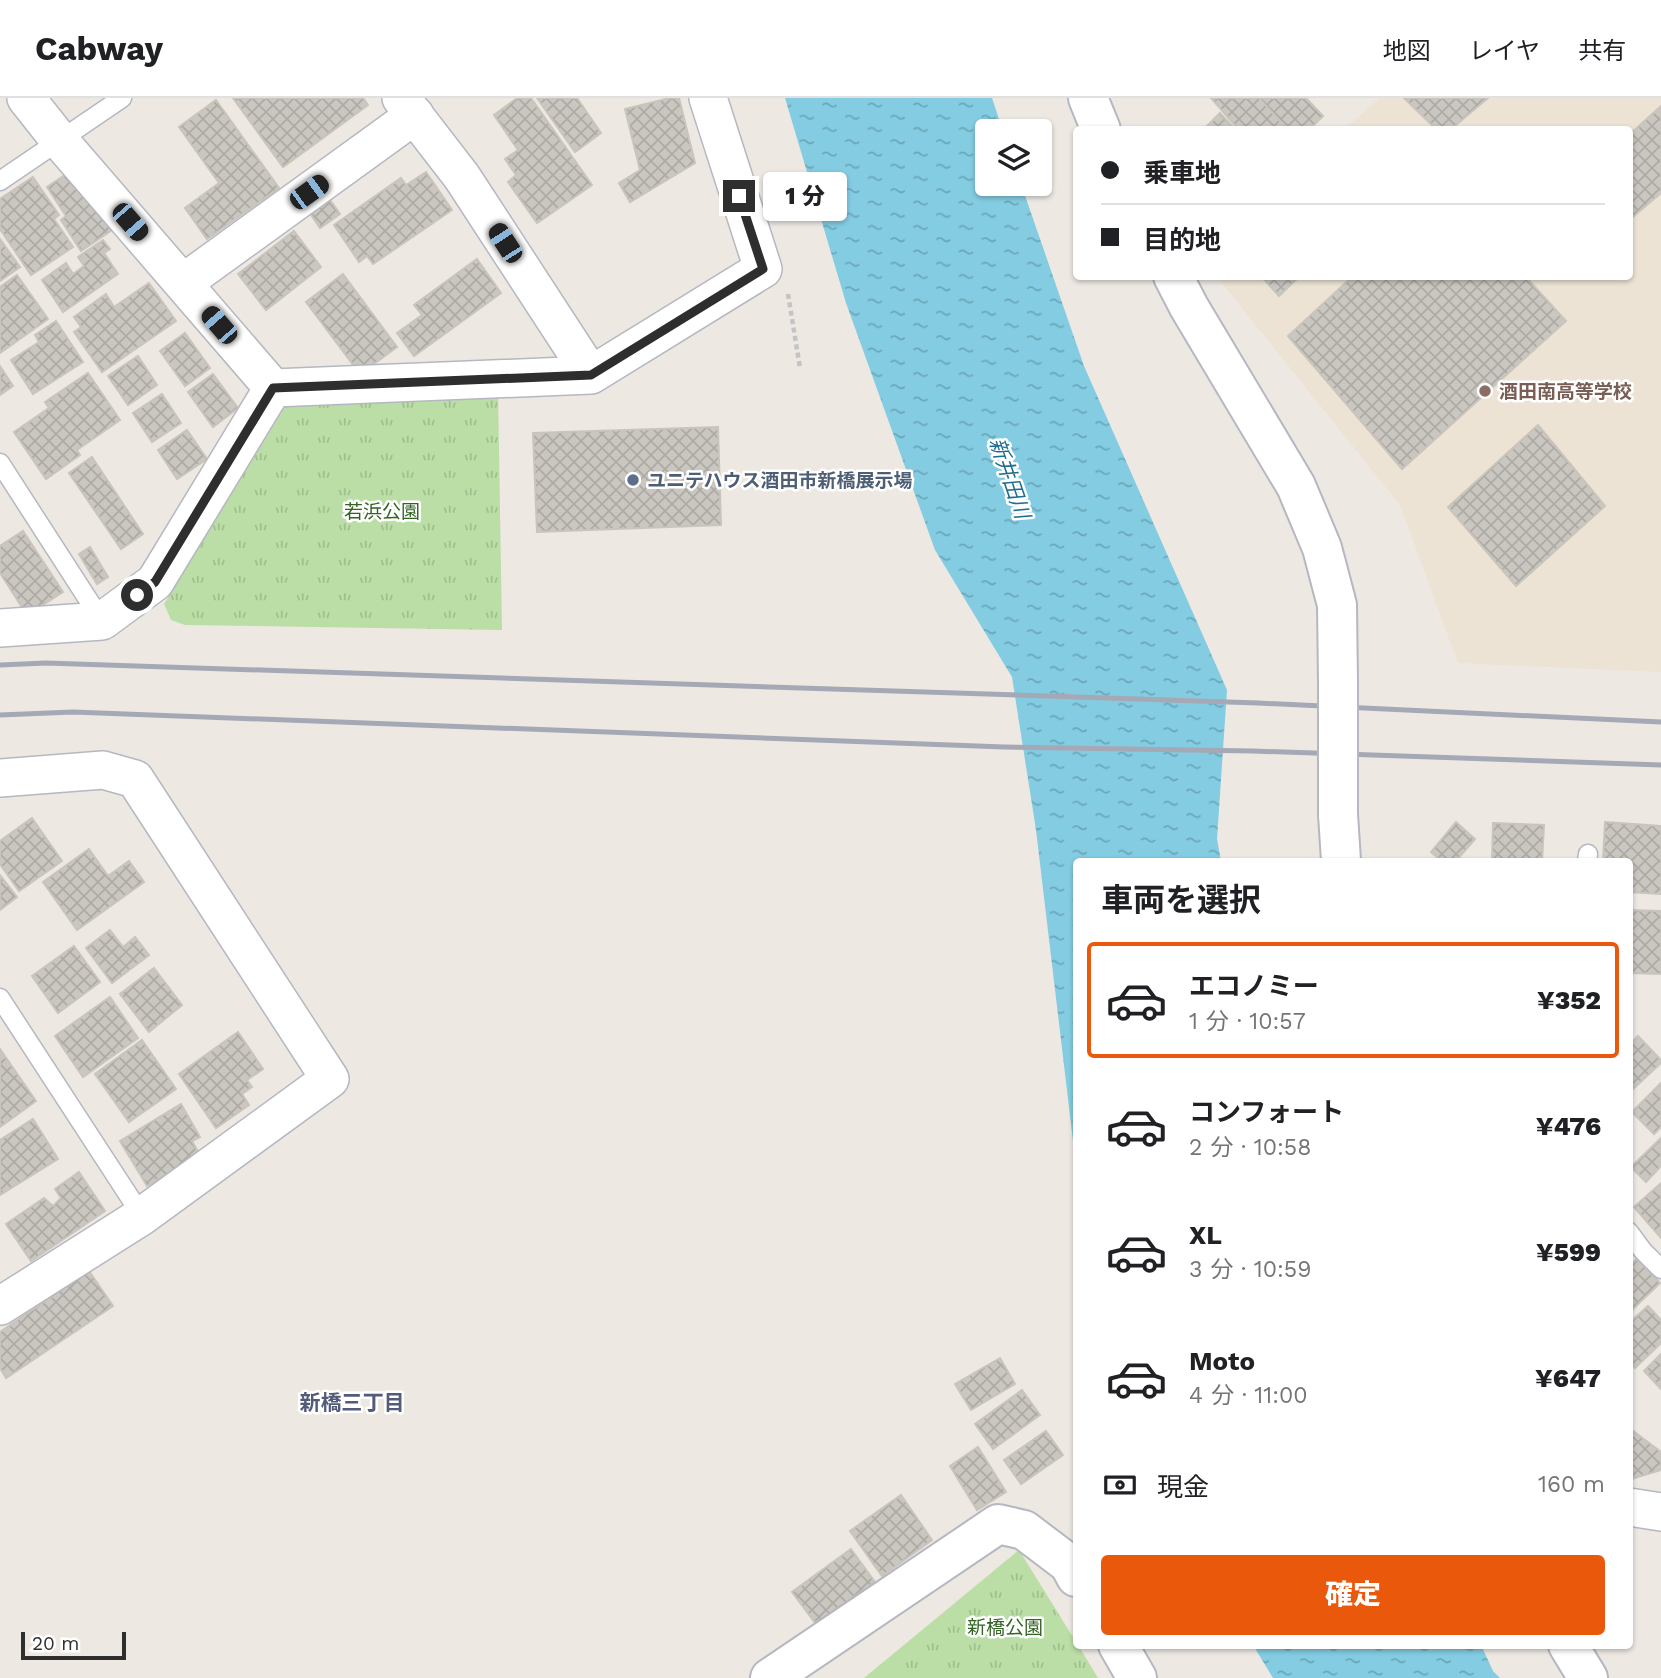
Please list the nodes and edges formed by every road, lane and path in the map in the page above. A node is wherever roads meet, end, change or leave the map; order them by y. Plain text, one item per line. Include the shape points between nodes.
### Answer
1 (26, 98) edge
2 (122, 98) edge
3 (708, 98) edge
4 (1088, 98) edge
5 (408, 107) edge
6 (1099, 126) edge
7 (60, 141) junction
8 (0, 181) edge
9 (1175, 280) edge
10 (183, 283) junction
11 (591, 375) junction
12 (273, 388) junction
13 (0, 463) edge
14 (102, 621) junction
15 (0, 628) edge
16 (0, 778) edge
17 (1341, 858) edge
18 (0, 998) edge
19 (142, 1216) junction
20 (1633, 1237) edge
21 (1661, 1269) edge
22 (0, 1306) edge
23 (1633, 1508) edge
24 (1661, 1511) edge
25 (1073, 1571) edge
26 (1120, 1649) edge
27 (1570, 1649) edge
28 (770, 1678) edge
29 (1138, 1678) edge
30 (1588, 1678) edge

1 - 7 street
2 - 7 lane
3 - 11 street via 763,269
4 - 6 street
5 - 10 street
5 - 11 street via 462,177
7 - 8 lane
7 - 10 street
9 - 17 street, bridge via 1296,486 1322,548 1337,605
10 - 12 street
11 - 12 street
12 - 14 street via 155,582
13 - 14 lane
14 - 15 street
16 - 19 street via 103,770 135,779 330,1079
18 - 19 lane
19 - 22 street
20 - 21 lane
23 - 24 street
25 - 28 street via 1024,1531 998,1524
26 - 29 street
27 - 30 street

